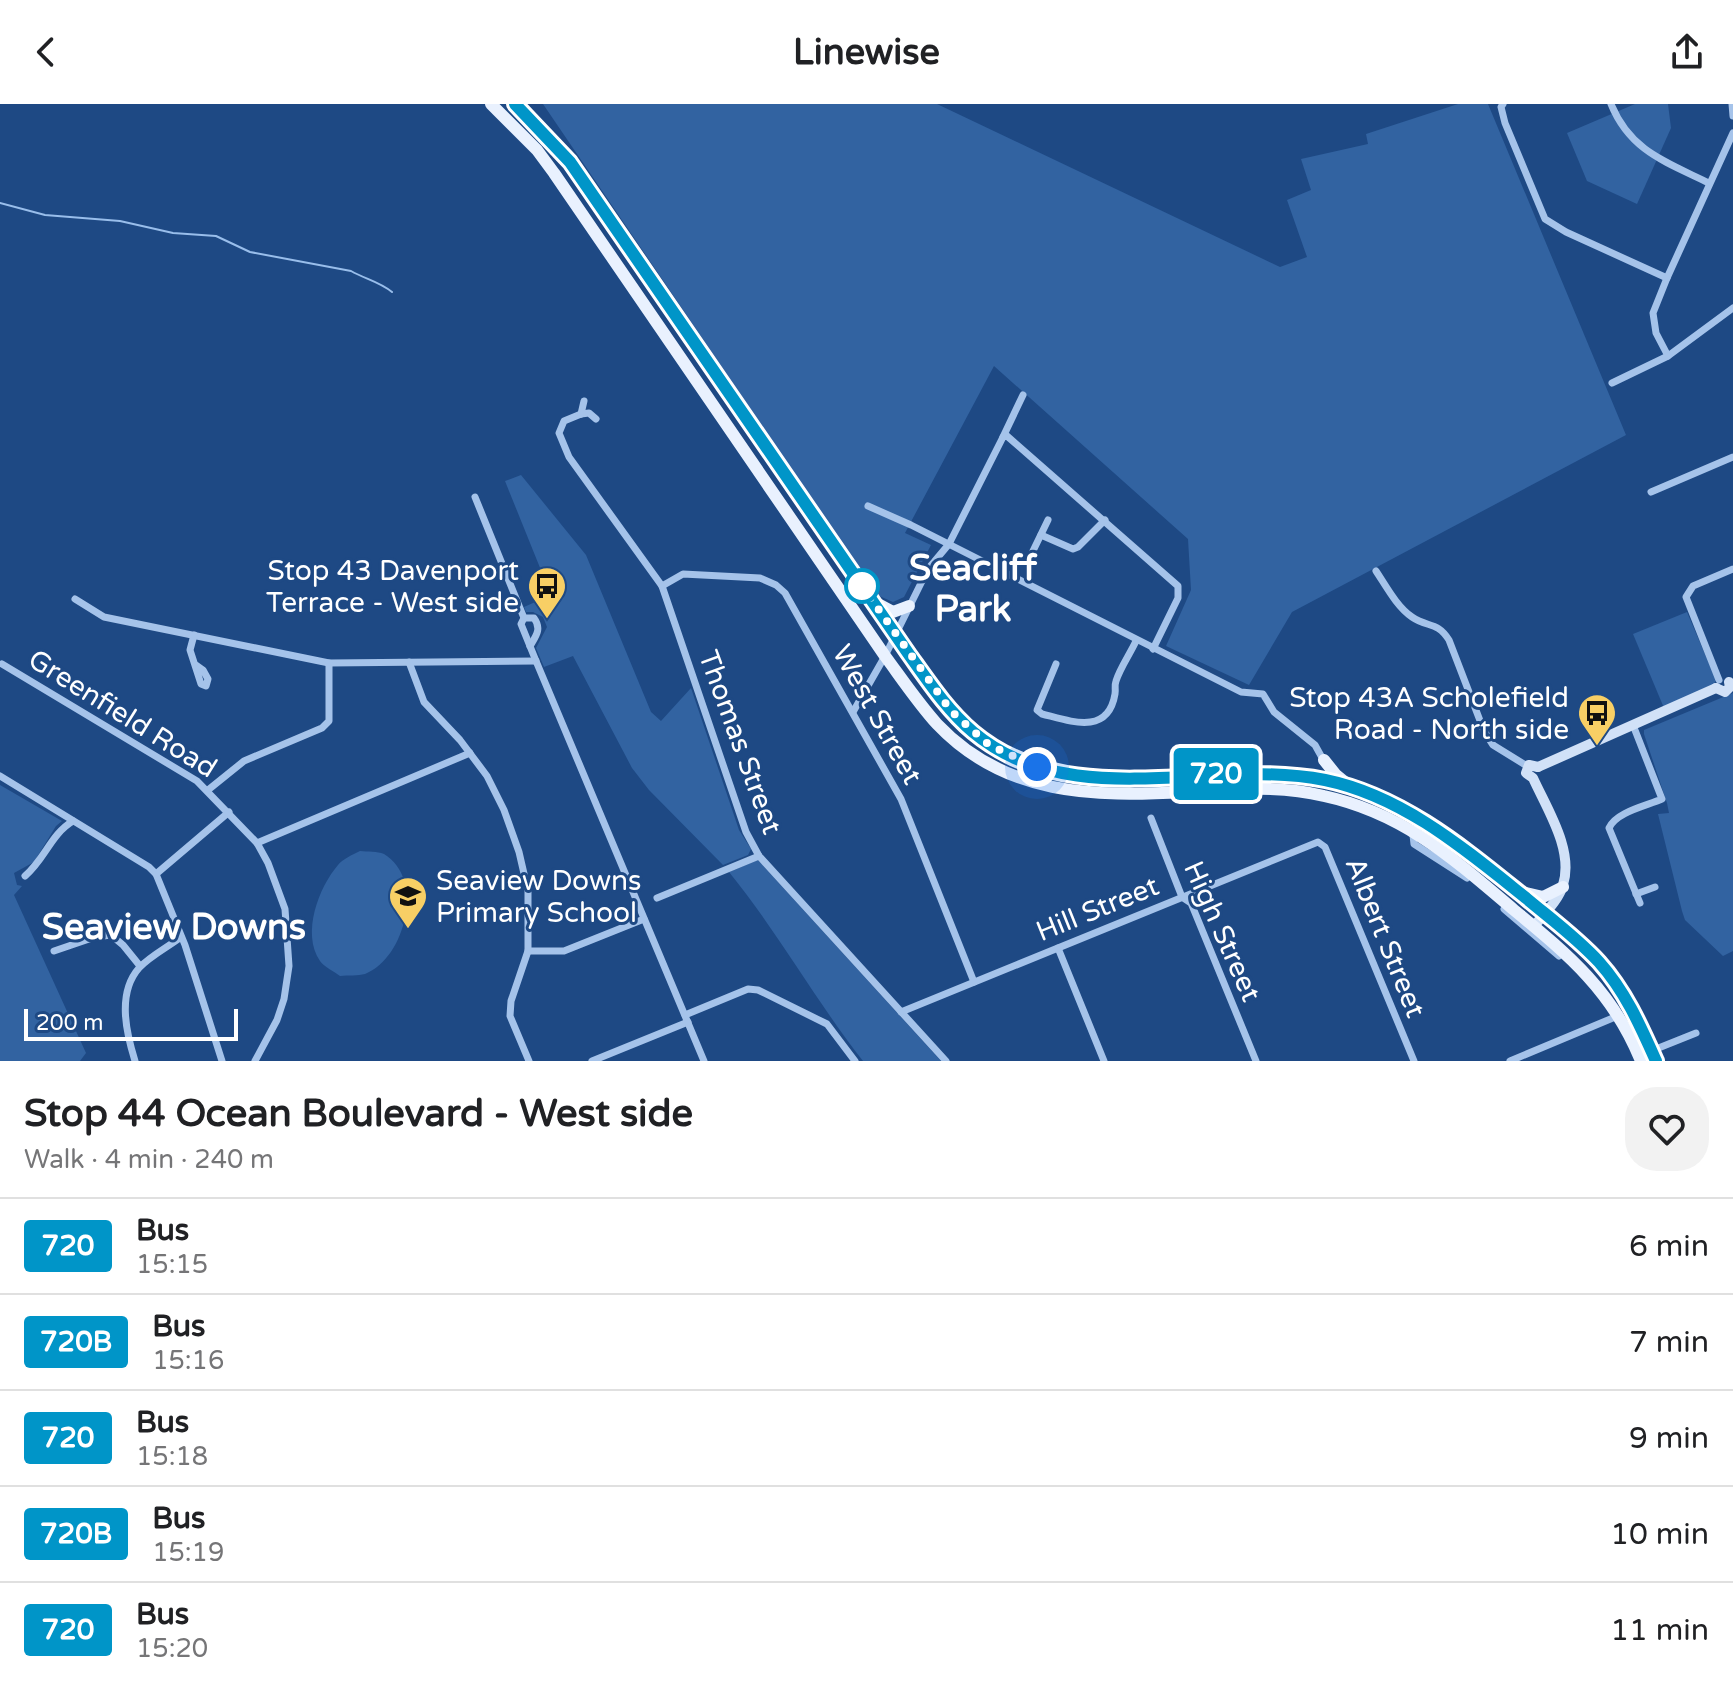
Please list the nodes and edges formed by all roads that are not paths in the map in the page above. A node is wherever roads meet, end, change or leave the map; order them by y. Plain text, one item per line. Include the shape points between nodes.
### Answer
1 (491, 104) edge
2 (515, 104) edge
3 (1503, 104) edge
4 (1611, 104) edge
5 (1732, 104) edge
6 (1733, 116) edge
7 (1733, 133) edge
8 (1709, 183) junction
9 (1667, 278) junction
10 (1733, 308) edge
11 (1668, 356) junction
12 (1612, 383) dead end
13 (1023, 395) dead end
14 (584, 401) dead end
15 (581, 414) junction
16 (596, 419) dead end
17 (1003, 437) junction
18 (1733, 457) edge
19 (1651, 492) dead end
20 (475, 497) dead end
21 (807, 506) junction
22 (868, 506) dead end
23 (1048, 520) dead end
24 (1105, 520) junction
25 (1041, 535) junction
26 (807, 540) junction
27 (949, 544) junction
28 (1032, 553) dead end
29 (1733, 569) edge
30 (1376, 571) dead end
31 (662, 586) junction
32 (863, 587) junction
33 (75, 599) dead end
34 (909, 606) junction
35 (524, 618) junction
36 (895, 634) junction
37 (194, 635) junction
38 (1136, 641) junction
39 (530, 646) junction
40 (1153, 649) junction
41 (885, 656) junction
42 (536, 661) junction
43 (409, 662) junction
44 (329, 663) junction
45 (2, 664) dead end
46 (1056, 664) dead end
47 (196, 665) dead end
48 (1724, 683) edge
49 (853, 712) junction
50 (1633, 725) junction
51 (470, 753) junction
52 (1322, 756) junction
53 (1532, 766) junction
54 (0, 776) edge
55 (1293, 776) junction
56 (1326, 780) junction
57 (1356, 789) junction
58 (208, 790) junction
59 (1323, 795) junction
60 (229, 812) junction
61 (1151, 818) dead end
62 (73, 821) junction
63 (1418, 825) junction
64 (257, 843) junction
65 (1310, 845) joint
66 (759, 856) junction
67 (156, 874) junction
68 (25, 876) dead end
69 (1512, 887) junction
70 (1655, 887) dead end
71 (1561, 890) junction
72 (1636, 894) junction
73 (1182, 897) junction
74 (657, 898) dead end
75 (1640, 903) dead end
76 (1544, 913) junction
77 (644, 919) junction
78 (1557, 924) junction
79 (1534, 926) junction
80 (181, 937) junction
81 (1058, 948) junction
82 (54, 951) dead end
83 (528, 951) junction
84 (140, 966) junction
85 (974, 982) junction
86 (1590, 984) dead end
87 (901, 1012) junction
88 (1620, 1015) junction
89 (687, 1019) junction
90 (1696, 1033) dead end
91 (1654, 1056) edge
92 (135, 1061) edge
93 (222, 1061) edge
94 (255, 1061) edge
95 (529, 1061) edge
96 (592, 1061) edge
97 (704, 1061) edge
98 (855, 1061) edge
99 (946, 1061) edge
100 (1104, 1061) edge
101 (1256, 1061) edge
102 (1414, 1061) edge
103 (1510, 1061) edge
104 (1641, 1061) edge

1 - 26 main road via 554,173
2 - 21 main road via 570,162
3 - 9 street via 1505,123 1545,219
4 - 8 street via 1630,138 1649,154
5 - 6 street
7 - 8 street
8 - 9 street
9 - 11 street via 1653,313
10 - 11 street
11 - 12 street
13 - 17 street
14 - 15 street
15 - 16 street
15 - 31 street, Thomas Street via 564,421 559,433 569,457
17 - 24 street via 1014,440
17 - 27 street
18 - 19 street
20 - 35 street
21 - 26 main road via 819,538
21 - 32 main road
22 - 27 street
23 - 25 street
24 - 25 street via 1073,549
24 - 40 street via 1180,590
25 - 28 street
26 - 41 main road
27 - 34 street via 928,569
27 - 38 street
29 - 48 street via 1693,586 1686,597
30 - 53 street via 1413,619 1442,629 1493,745
31 - 49 street, West Street via 683,574 760,578 776,585
31 - 66 street, Thomas Street via 746,832
32 - 34 main road via 886,610
32 - 36 main road
33 - 37 street via 104,617
34 - 36 street
35 - 39 street via 521,624
35 - 39 street via 538,624
36 - 41 street
36 - 55 main road via 971,731 1037,767 1114,778
37 - 44 street
37 - 47 street via 190,650
38 - 40 street
38 - 46 street via 1116,681 1115,696 1097,722 1081,723 1037,710
39 - 42 street
40 - 52 street via 1241,692 1263,694 1274,712
41 - 49 street
41 - 59 main road via 920,704 959,744 1030,782 1114,794 1265,788
42 - 43 street
42 - 77 street
43 - 44 street
43 - 51 street via 424,702
44 - 58 street via 329,721 244,761
45 - 58 street, Greenfield Road
48 - 50 street
49 - 85 street, West Street via 901,799
50 - 53 street
50 - 72 street via 1662,799 1620,817 1609,828
51 - 64 street
51 - 83 street via 504,810 519,852 528,891
52 - 55 main road via 1317,767
52 - 56 street
52 - 57 main road
53 - 71 street via 1539,772 1533,778 1566,858
54 - 62 street
55 - 56 main road
56 - 57 main road
56 - 59 street
57 - 63 main road
58 - 60 street, Greenfield Road
59 - 63 main road
60 - 64 street, Greenfield Road
60 - 67 street
61 - 73 street, High Street
62 - 67 street
62 - 68 street via 59,829
63 - 69 main road via 1451,838
63 - 79 main road
63 - 86 street via 1414,844 1476,884
64 - 94 street, Greenfield Road via 285,909 289,966 277,1020
65 - 73 street, Hill Street
65 - 102 street, Albert Street via 1325,847
66 - 74 street
66 - 87 street, Thomas Street
67 - 80 street
69 - 71 main road via 1535,897
69 - 76 main road
70 - 72 street
71 - 76 street
71 - 78 main road
72 - 75 street
73 - 81 street, Hill Street
73 - 101 street, High Street via 1191,903
76 - 78 main road
76 - 79 street
77 - 83 street via 564,951
77 - 89 street
78 - 91 main road via 1599,962 1632,1009
79 - 88 main road via 1585,971
80 - 84 street
80 - 93 street
81 - 85 street, Hill Street
81 - 100 street
82 - 84 street via 111,935
83 - 95 street via 510,1016
84 - 92 street via 128,987 126,1010
85 - 87 street, Hill Street
87 - 99 street, Thomas Street
88 - 103 street
88 - 104 main road
89 - 96 street
89 - 97 street
89 - 98 street via 748,989 758,990 827,1024
90 - 91 street

